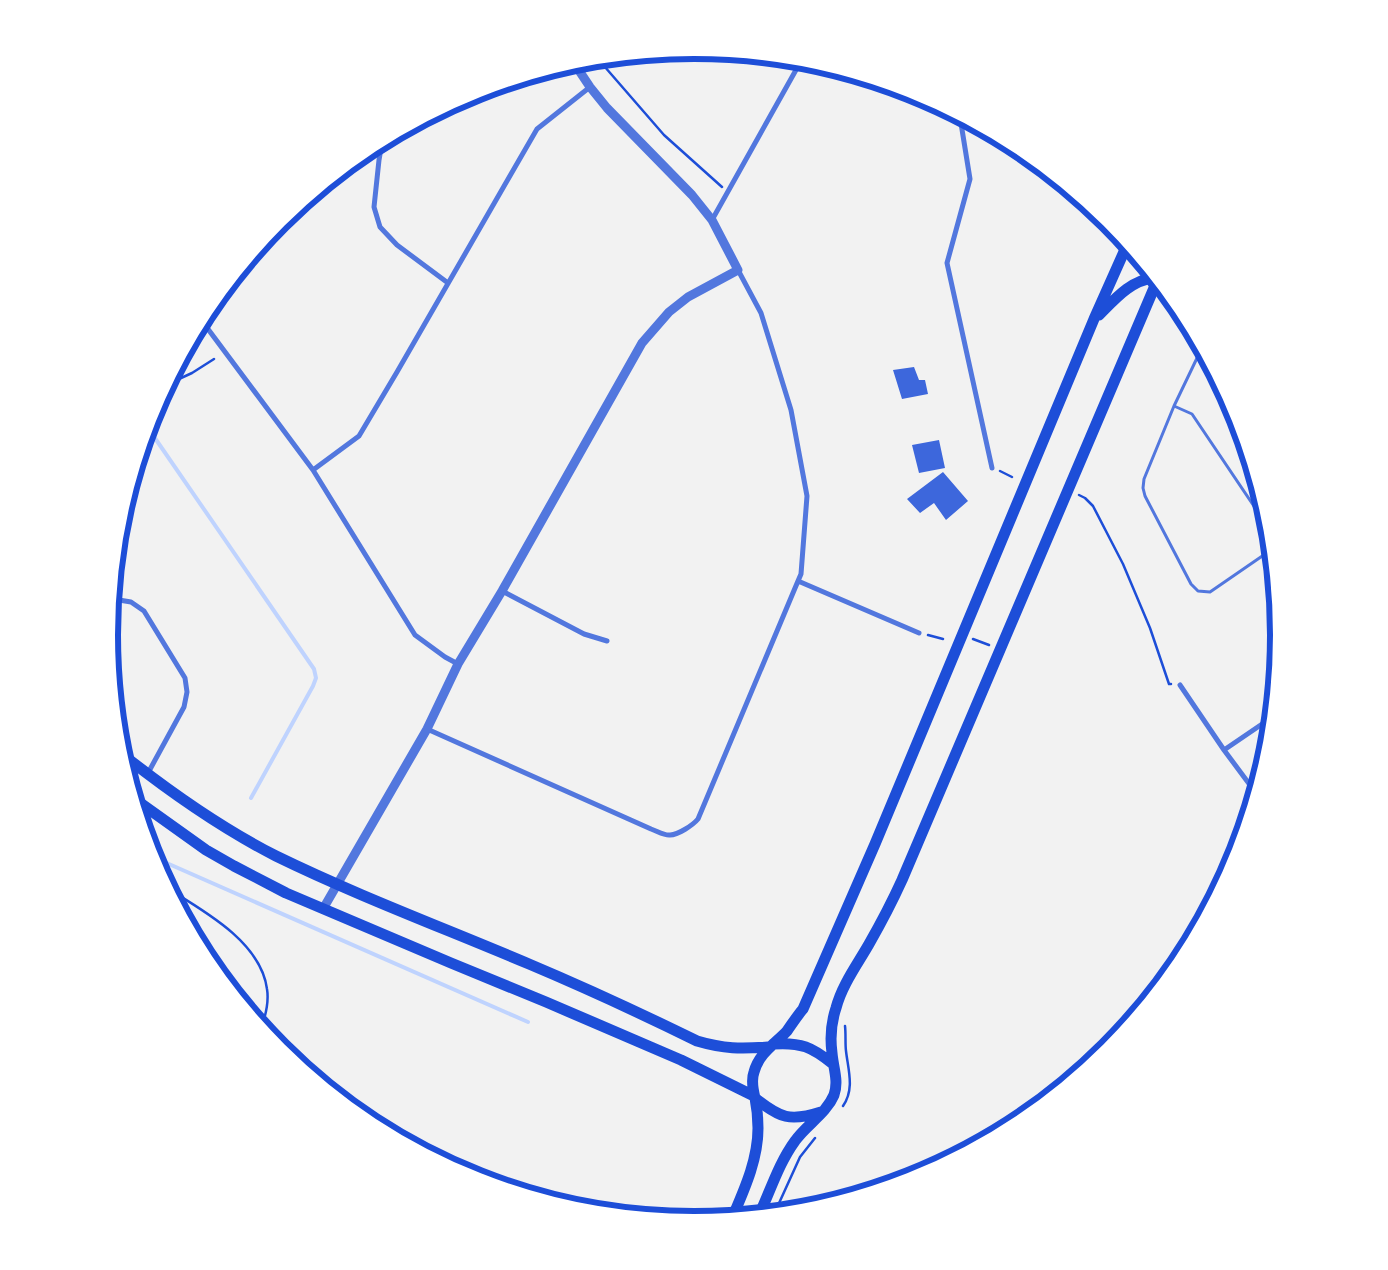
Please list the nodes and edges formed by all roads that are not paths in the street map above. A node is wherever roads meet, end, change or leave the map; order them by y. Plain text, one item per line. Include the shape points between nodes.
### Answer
1 (796, 68) edge
2 (579, 71) edge
3 (590, 87) junction
4 (961, 125) edge
5 (380, 152) edge
6 (712, 220) junction
7 (1124, 252) edge
8 (738, 270) junction
9 (1147, 279) edge
10 (448, 283) junction
11 (1154, 288) edge
12 (1094, 319) junction
13 (207, 327) edge
14 (1198, 356) edge
15 (1174, 406) junction
16 (992, 468) road end
17 (312, 470) junction
18 (1256, 509) edge
19 (1264, 555) edge
20 (798, 580) junction
21 (502, 591) junction
22 (119, 599) edge
23 (919, 633) dead end
24 (607, 641) dead end
25 (458, 664) junction
26 (1180, 685) road end
27 (1263, 724) edge
28 (427, 728) junction
29 (1224, 750) junction
30 (132, 762) edge
31 (148, 774) junction
32 (1251, 786) edge
33 (144, 806) edge
34 (336, 884) junction
35 (323, 909) junction
36 (771, 1046) junction
37 (833, 1064) junction
38 (755, 1097) junction
39 (822, 1111) junction
40 (763, 1207) edge
41 (735, 1210) edge

1 - 6 street
2 - 3 street
3 - 6 street
3 - 10 street via 537,129
4 - 16 street via 970,179 947,263
5 - 10 street via 374,207 380,227 397,245
6 - 8 street
7 - 12 main road
8 - 20 street via 761,313 791,410 807,496
8 - 21 street via 681,302 642,343
9 - 12 main road via 1122,293
10 - 17 street via 359,436
11 - 37 main road via 891,904 843,989 832,1021
12 - 36 main road via 803,1009
13 - 17 street
14 - 15 lane
15 - 18 lane via 1192,414
15 - 19 lane via 1143,488 1191,584 1198,590 1210,592
17 - 25 street via 415,635
20 - 23 street
20 - 28 street via 698,819 676,834 670,836 651,829
21 - 24 street via 584,634
21 - 25 street
22 - 31 street via 131,602 144,611 185,678 184,707
25 - 28 street
26 - 29 street
27 - 29 street
28 - 34 street
29 - 32 street
30 - 31 main road
31 - 34 main road via 227,828
33 - 35 main road via 227,862
34 - 35 street
34 - 36 main road via 594,992 697,1042 737,1049
35 - 38 main road via 689,1064
36 - 37 main road via 799,1044
36 - 38 main road via 758,1060 753,1073
37 - 39 main road via 836,1088
38 - 39 main road via 782,1116 797,1118
38 - 41 main road via 757,1150
39 - 40 main road via 785,1156

